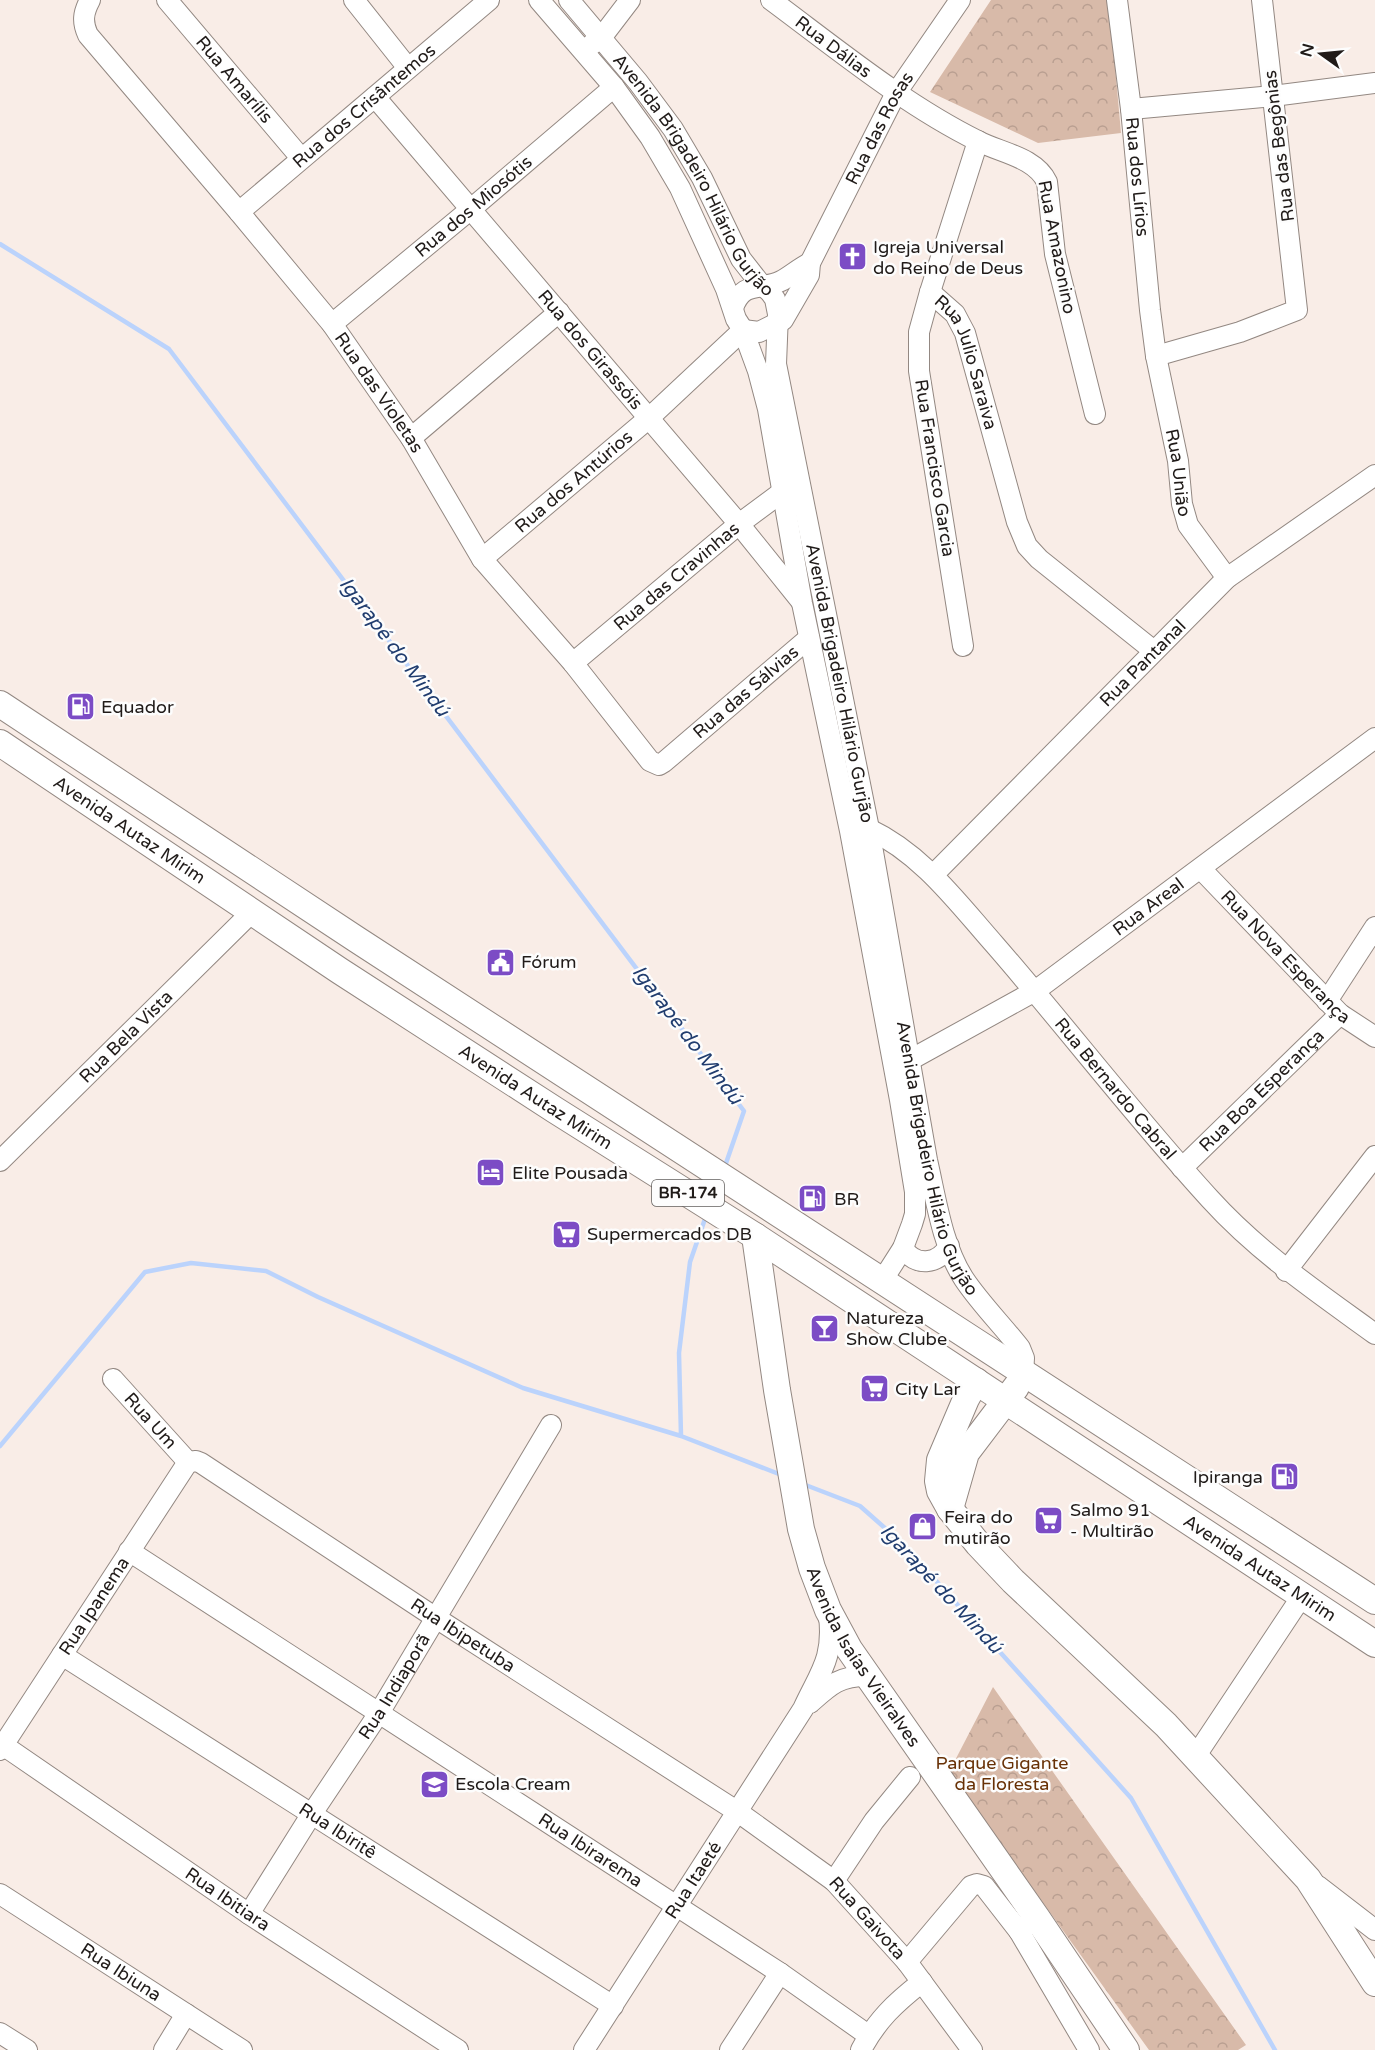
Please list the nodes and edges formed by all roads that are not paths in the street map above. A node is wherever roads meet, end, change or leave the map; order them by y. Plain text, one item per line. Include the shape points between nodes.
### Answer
1 (90, 0) edge
2 (167, 0) edge
3 (354, 0) edge
4 (489, 0) edge
5 (539, 0) edge
6 (569, 0) edge
7 (630, 0) edge
8 (771, 0) edge
9 (960, 0) edge
10 (1117, 0) edge
11 (1262, 0) edge
12 (601, 38) junction
13 (585, 51) junction
14 (408, 68) junction
15 (1375, 83) edge
16 (614, 87) junction
17 (896, 93) junction
18 (1273, 96) junction
19 (375, 97) junction
20 (1131, 109) junction
21 (978, 141) junction
22 (301, 158) junction
23 (471, 209) junction
24 (239, 212) junction
25 (810, 263) junction
26 (765, 286) junction
27 (930, 292) junction
28 (733, 308) junction
29 (559, 312) junction
30 (776, 322) junction
31 (332, 324) junction
32 (743, 330) junction
33 (1156, 356) junction
34 (1095, 414) dead end
35 (649, 418) junction
36 (411, 438) junction
37 (1375, 476) edge
38 (782, 492) junction
39 (739, 524) junction
40 (482, 559) junction
41 (1227, 578) junction
42 (802, 603) junction
43 (809, 638) junction
44 (963, 646) dead end
45 (1154, 651) junction
46 (573, 663) junction
47 (0, 704) edge
48 (1375, 738) edge
49 (0, 743) edge
50 (682, 747) joint
51 (869, 829) junction
52 (1201, 869) junction
53 (933, 874) junction
54 (252, 912) junction
55 (1375, 927) edge
56 (1035, 991) junction
57 (1333, 1008) junction
58 (1375, 1037) edge
59 (910, 1060) junction
60 (1375, 1156) edge
61 (0, 1161) edge
62 (1182, 1168) junction
63 (755, 1236) junction
64 (949, 1246) junction
65 (903, 1248) junction
66 (1286, 1271) junction
67 (882, 1281) junction
68 (1375, 1334) edge
69 (1023, 1374) junction
70 (113, 1379) dead end
71 (976, 1381) junction
72 (1007, 1400) junction
73 (551, 1425) dead end
74 (188, 1462) junction
75 (950, 1509) junction
76 (129, 1551) junction
77 (1302, 1596) junction
78 (1375, 1601) edge
79 (828, 1610) junction
80 (436, 1618) junction
81 (1375, 1644) edge
82 (62, 1655) junction
83 (867, 1676) junction
84 (803, 1709) junction
85 (379, 1713) junction
86 (1, 1746) edge
87 (1196, 1757) junction
88 (910, 1777) dead end
89 (738, 1812) junction
90 (311, 1815) junction
91 (1308, 1879) junction
92 (834, 1881) junction
93 (0, 1894) edge
94 (677, 1907) junction
95 (249, 1914) junction
96 (1028, 1924) junction
97 (1375, 1930) edge
98 (907, 1962) junction
99 (780, 1973) junction
100 (922, 1982) junction
101 (1375, 1983) edge
102 (612, 2006) junction
103 (186, 2014) junction
104 (0, 2033) edge
105 (865, 2043) edge
106 (27, 2050) edge
107 (164, 2050) edge
108 (242, 2050) edge
109 (458, 2050) edge
110 (584, 2050) edge
111 (730, 2050) edge
112 (972, 2050) edge
113 (1089, 2050) edge
114 (1126, 2050) edge

1 - 24 street, Rua das Violetas via 83,20 88,35
2 - 22 street, Rua Amarílis
3 - 14 street
4 - 14 street, Rua dos Crisântemos
5 - 13 street, Avenida Brigadeiro Hilário Gurjão
6 - 12 street, Avenida Brigadeiro Hilário Gurjão
7 - 12 street
8 - 17 street, Rua Dálias
9 - 17 street, Rua das Rosas
10 - 20 street, Rua dos Lírios
11 - 18 street, Rua das Begônias
12 - 13 street
12 - 26 street, Avenida Brigadeiro Hilário Gurjão via 673,129 741,259
13 - 16 street, Avenida Brigadeiro Hilário Gurjão
14 - 19 street, Rua dos Crisântemos
15 - 18 street
16 - 23 street, Rua dos Miosótis
16 - 28 street, Avenida Brigadeiro Hilário Gurjão via 650,136 680,188
17 - 21 street, Rua Amazonino
17 - 25 street, Rua das Rosas
18 - 20 street
18 - 33 street, Rua das Begônias via 1297,310 1240,332
19 - 22 street, Rua dos Crisântemos
19 - 23 street, Rua dos Girassóis
20 - 33 street, Rua dos Lírios
21 - 27 street, Rua Julio Saraiva
21 - 34 street, Rua Amazonino via 1043,172 1055,254
22 - 24 street, Rua dos Crisântemos
23 - 29 street, Rua dos Girassóis
23 - 31 street, Rua dos Miosótis
24 - 31 street, Rua das Violetas
25 - 26 street via 788,278
25 - 30 street, Rua das Rosas via 809,275 792,306 783,320
26 - 28 street via 746,290
26 - 30 street, Avenida Brigadeiro Hilário Gurjão via 775,298
27 - 44 street, Rua Francisco Garcia via 919,332 919,371
27 - 45 street, Rua Julio Saraiva via 955,314 965,333 1027,546
28 - 32 street, Avenida Brigadeiro Hilário Gurjão
29 - 35 street, Rua dos Girassóis
29 - 36 street
30 - 32 street via 759,332
30 - 51 street, Avenida Brigadeiro Hilário Gurjão via 776,363
31 - 36 street, Rua das Violetas
32 - 35 street, Rua dos Antúrios
32 - 38 street, Avenida Brigadeiro Hilário Gurjão via 768,409
33 - 41 street, Rua União via 1174,439 1184,513 1188,525
35 - 39 street, Rua dos Girassóis
35 - 40 street, Rua dos Antúrios
36 - 40 street, Rua das Violetas
37 - 41 street, Rua Pantanal
38 - 39 street, Rua das Cravinhas
38 - 42 street, Avenida Brigadeiro Hilário Gurjão
39 - 42 street, Rua dos Girassóis
39 - 46 street, Rua das Cravinhas
40 - 46 street, Rua das Violetas
41 - 45 street, Rua Pantanal
42 - 43 street, Avenida Brigadeiro Hilário Gurjão
43 - 50 street, Rua das Sálvias
43 - 65 street, Avenida Brigadeiro Hilário Gurjão via 850,831 915,1192 915,1214
45 - 53 street, Rua Pantanal
46 - 50 street, Rua das Violetas via 650,761 659,765
47 - 67 main road, Avenida Autaz Mirim / BR-174
48 - 52 street, Rua Areal
49 - 54 main road, Avenida Autaz Mirim / BR-174
51 - 53 street, Rua Bernardo Cabral via 888,838
51 - 59 street, Avenida Brigadeiro Hilário Gurjão
52 - 56 street, Rua Areal
52 - 57 street, Rua Nova Esperança
53 - 56 street, Rua Bernardo Cabral
54 - 61 street, Rua Bela Vista
54 - 63 main road, Avenida Autaz Mirim / BR-174
55 - 57 street, Rua Boa Esperança
56 - 59 street, Rua Areal
56 - 62 street, Rua Bernardo Cabral
57 - 58 street, Rua Nova Esperança
57 - 62 street, Rua Boa Esperança
59 - 64 street, Avenida Brigadeiro Hilário Gurjão via 927,1160
60 - 66 street
62 - 66 street, Rua Bernardo Cabral via 1239,1230
63 - 71 main road, Avenida Autaz Mirim / BR-174
63 - 79 main road, Avenida Isaías Vieiralves via 801,1529
64 - 65 street via 941,1256 924,1262 912,1258
64 - 69 street, Avenida Brigadeiro Hilário Gurjão via 964,1279 1020,1348
65 - 67 street, Avenida Brigadeiro Hilário Gurjão
66 - 68 street, Rua Bernardo Cabral
67 - 69 main road, Avenida Autaz Mirim / BR-174
69 - 72 main road
69 - 78 main road, Avenida Autaz Mirim / BR-174
70 - 74 street, Rua Um
71 - 72 main road, Avenida Autaz Mirim / BR-174
71 - 75 main road via 940,1460 940,1491
72 - 75 main road via 966,1453
72 - 77 main road, Avenida Autaz Mirim / BR-174
73 - 80 street, Rua Indiaporã
74 - 76 street, Rua Ipanema
74 - 80 street, Rua Ibipetuba via 201,1463
75 - 87 main road via 1013,1581
76 - 82 street, Rua Ipanema
76 - 85 street, Rua Ibirarema
77 - 81 main road, Avenida Autaz Mirim / BR-174
77 - 87 street
79 - 83 main road, Avenida Isaías Vieiralves
79 - 84 street, Rua Itaeté via 831,1635 827,1659
80 - 85 street, Rua Indiaporã
80 - 89 street, Rua Ibipetuba
82 - 86 street, Rua Ipanema
82 - 90 street, Rua Ibiritê
83 - 84 street, Rua Itaeté via 838,1680
83 - 96 main road, Avenida Isaías Vieiralves
84 - 89 street, Rua Itaeté
85 - 90 street, Rua Indiaporã
85 - 94 street, Rua Ibirarema
86 - 95 street, Rua Ibitiara
87 - 91 main road
88 - 92 street via 874,1821
89 - 92 street, Rua Gaivota
89 - 94 street, Rua Itaeté
90 - 95 street, Rua Indiaporã
90 - 102 street, Rua Ibiritê
91 - 97 street
91 - 101 main road
92 - 98 street, Rua Gaivota
93 - 103 street, Rua Ibiuna
94 - 99 street, Rua Ibirarema
94 - 102 street, Rua Itaeté
95 - 109 street, Rua Ibitiara
96 - 98 street via 984,1886 970,1886
96 - 113 street
96 - 114 main road, Avenida Isaías Vieiralves
98 - 100 street, Rua Gaivota
99 - 105 street, Rua Ibirarema
99 - 111 street
100 - 105 street via 885,2013
100 - 112 street, Rua Gaivota
102 - 110 street, Rua Itaeté
103 - 107 street
103 - 108 street, Rua Ibiuna
104 - 106 street

